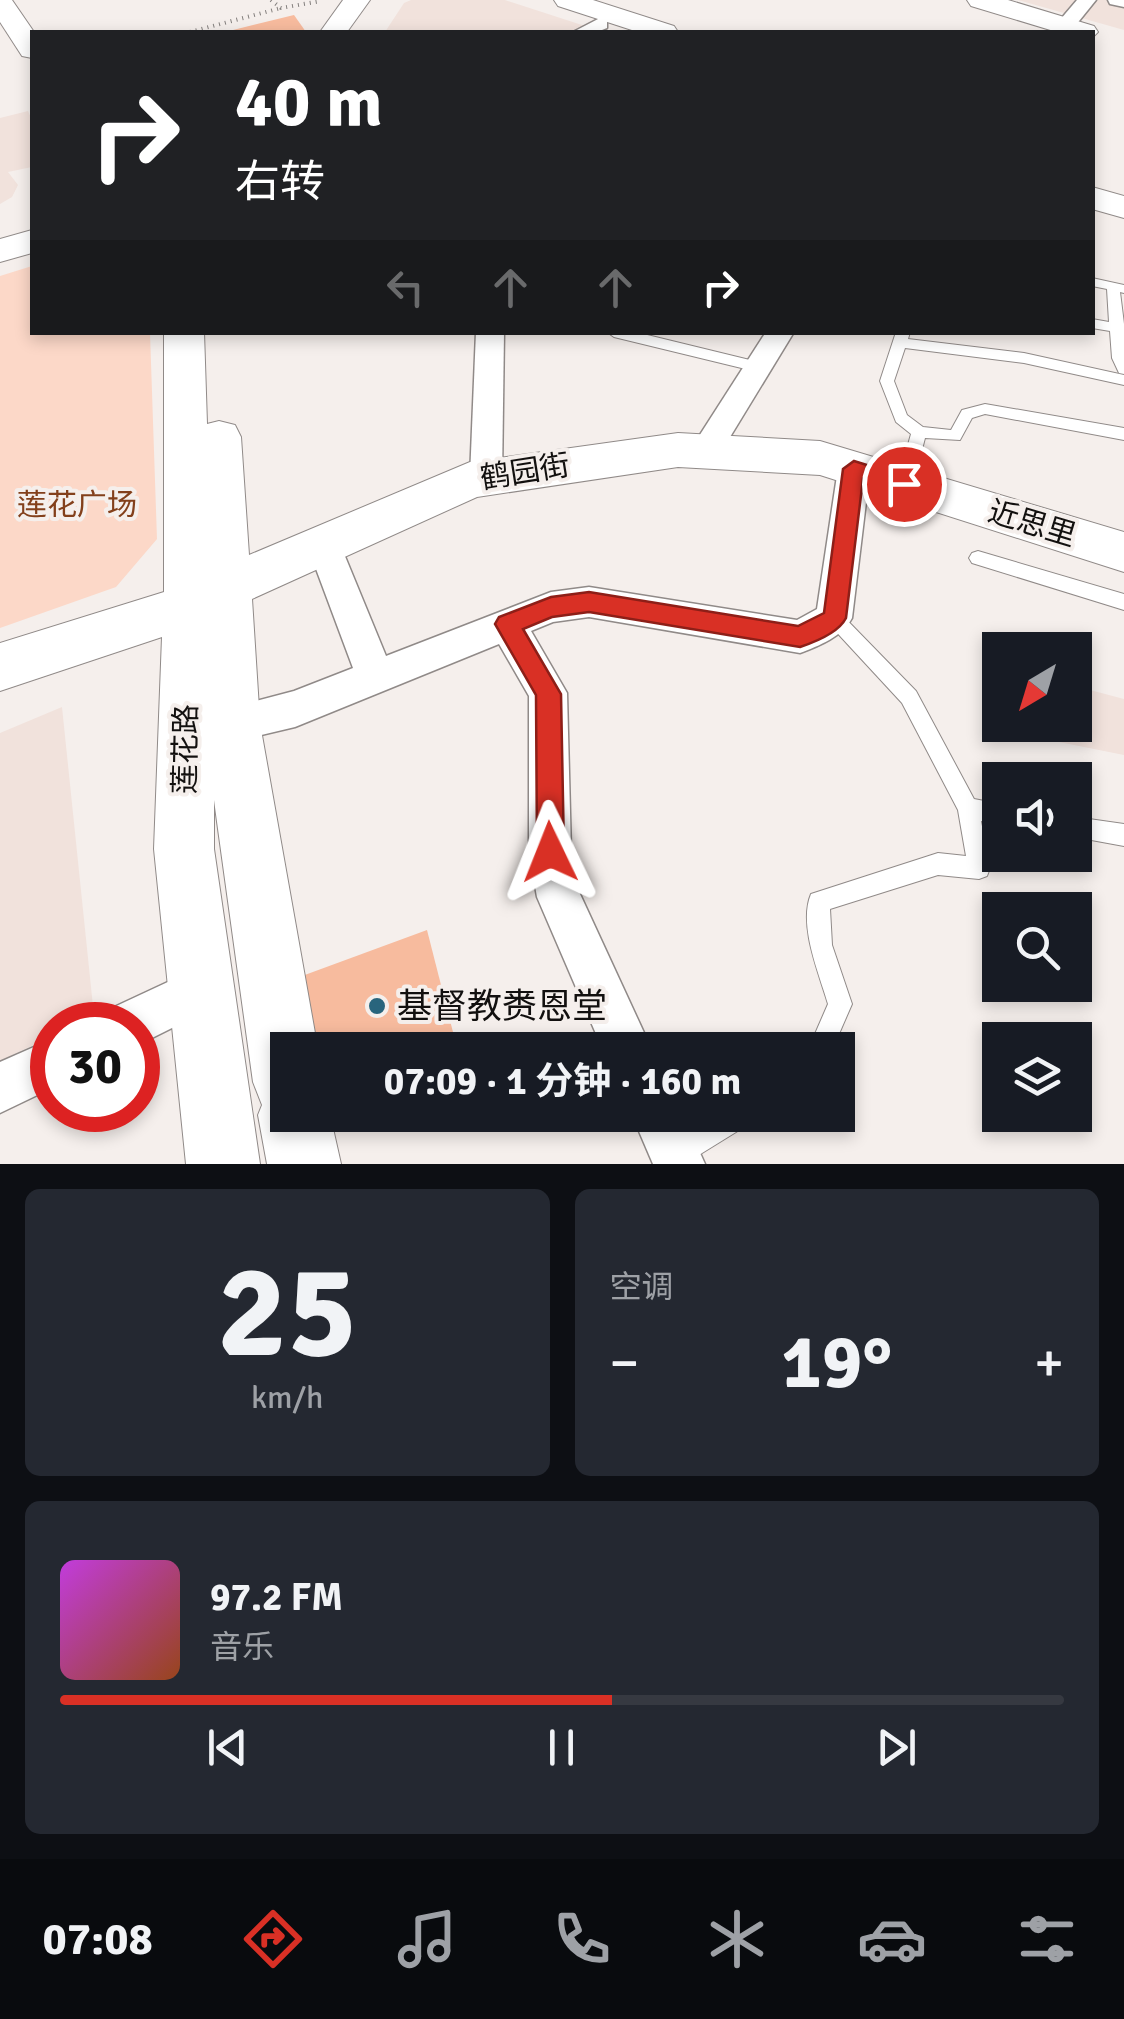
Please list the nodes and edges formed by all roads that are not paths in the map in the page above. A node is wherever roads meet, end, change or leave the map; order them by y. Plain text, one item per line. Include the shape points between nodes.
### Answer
1 (356, 0) edge
2 (382, 0) edge
3 (980, 0) edge
4 (1087, 0) edge
5 (0, 1) edge
6 (557, 3) edge
7 (334, 30) edge
8 (362, 30) edge
9 (602, 30) edge
10 (657, 30) edge
11 (1068, 30) edge
12 (1089, 30) edge
13 (18, 41) edge
14 (1095, 178) edge
15 (1124, 188) edge
16 (1095, 197) edge
17 (1124, 208) edge
18 (30, 241) edge
19 (0, 250) edge
20 (30, 256) edge
21 (0, 265) edge
22 (1119, 288) edge
23 (1095, 324) edge
24 (1120, 328) edge
25 (184, 335) edge
26 (214, 335) edge
27 (490, 335) edge
28 (627, 335) edge
29 (778, 335) edge
30 (902, 338) edge
31 (758, 367) junction
32 (1124, 370) edge
33 (1124, 380) edge
34 (919, 432) junction
35 (1124, 434) edge
36 (705, 452) junction
37 (854, 469) junction
38 (486, 477) junction
39 (904, 484) junction
40 (323, 542) junction
41 (1124, 552) edge
42 (978, 558) dead end
43 (208, 597) junction
44 (1124, 602) edge
45 (834, 618) junction
46 (507, 624) junction
47 (0, 667) edge
48 (376, 676) junction
49 (232, 724) junction
50 (968, 808) junction
51 (982, 811) edge
52 (1092, 829) edge
53 (1124, 835) edge
54 (200, 990) junction
55 (160, 1010) edge
56 (280, 1032) edge
57 (620, 1032) edge
58 (828, 1032) edge
59 (30, 1074) edge
60 (0, 1088) edge
61 (297, 1132) edge
62 (701, 1132) edge
63 (671, 1145) edge
64 (223, 1164) edge
65 (304, 1164) edge

1 - 7 main road
2 - 8 main road
3 - 11 main road
4 - 12 street
5 - 13 main road
6 - 9 main road
6 - 10 main road
14 - 15 main road
16 - 17 main road
18 - 19 main road
20 - 21 main road
22 - 24 lane
23 - 24 lane
24 - 32 lane
25 - 43 main road, 莲花路
26 - 43 main road, 莲花路
27 - 38 street
28 - 31 lane
29 - 31 street
30 - 33 lane
30 - 34 lane via 887,382 901,418
31 - 36 street
34 - 35 lane via 954,436 967,414 985,409
34 - 39 lane
36 - 37 main road, 近思里 via 820,458
36 - 38 main road, 鹤园街 via 678,450
37 - 39 main road, 近思里
37 - 45 street
38 - 40 main road, 鹤园街
39 - 41 main road, 近思里
40 - 43 main road, 鹤园街
40 - 48 street
42 - 44 lane
43 - 47 main road, 鹤园街
43 - 49 main road, 莲花路
43 - 54 main road, 莲花路 via 184,848
45 - 46 street via 800,637 589,602 551,607
45 - 50 lane via 909,697
46 - 48 street
46 - 57 street via 548,694 550,852 559,897
48 - 49 street via 296,708
49 - 56 main road, 莲花路
50 - 51 lane
50 - 58 lane via 979,868 938,864 819,902 821,945 840,1004
52 - 53 lane
54 - 55 street
54 - 64 main road, 莲花路
59 - 60 street
61 - 65 main road
62 - 63 lane

